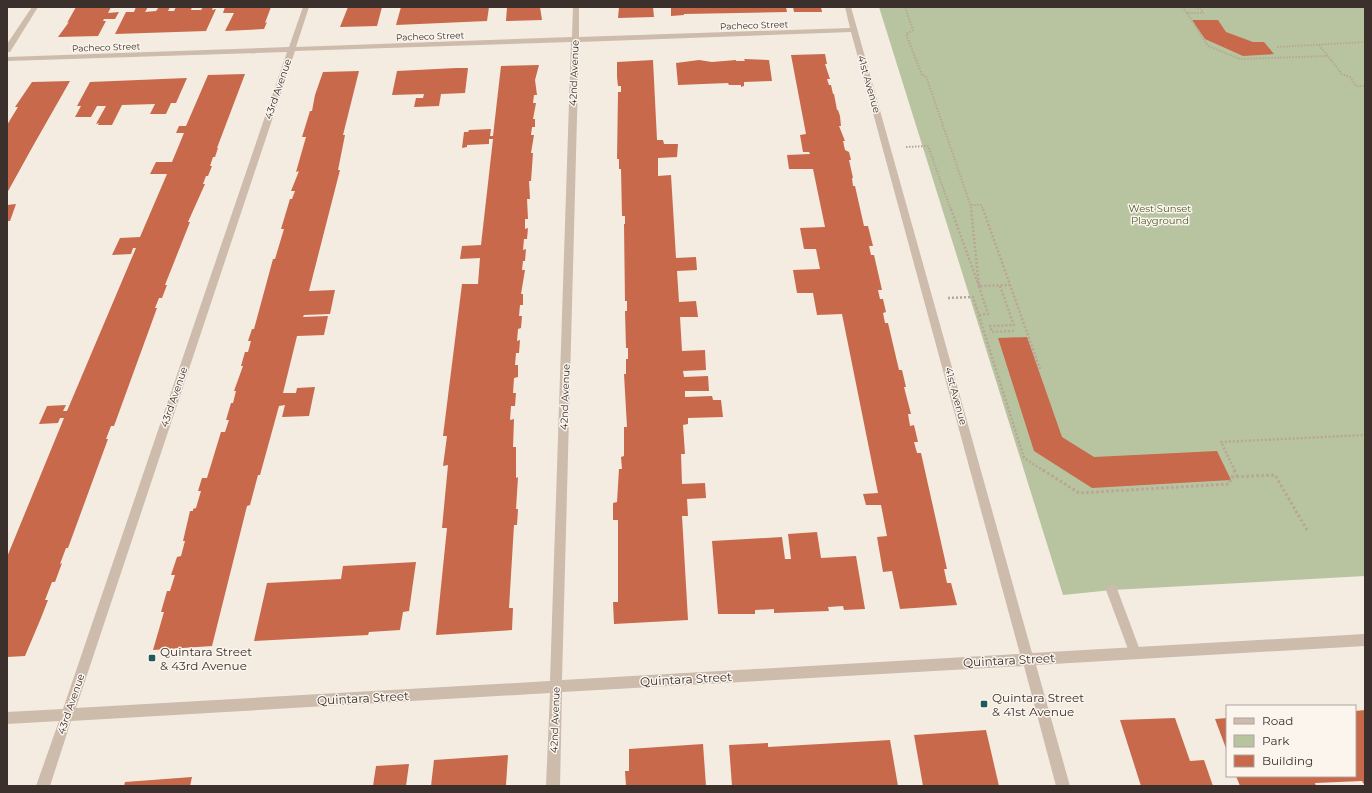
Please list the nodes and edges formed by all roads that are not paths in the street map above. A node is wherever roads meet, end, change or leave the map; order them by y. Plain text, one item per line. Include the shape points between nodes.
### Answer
1 (35, 7) edge
2 (306, 7) edge
3 (576, 7) edge
4 (848, 7) edge
5 (854, 30) junction
6 (576, 40) junction
7 (7, 50) edge
8 (291, 50) junction
9 (7, 59) edge
10 (1112, 590) dead end
11 (1365, 640) edge
12 (1135, 653) junction
13 (1028, 659) junction
14 (556, 687) junction
15 (67, 715) junction
16 (7, 718) edge
17 (43, 786) edge
18 (553, 786) edge
19 (1063, 786) edge

1 - 7 street
2 - 8 street, 43rd Avenue
3 - 6 street, 42nd Avenue
4 - 5 street, 41st Avenue
5 - 6 street, Pacheco Street
5 - 13 street, 41st Avenue
6 - 8 street, Pacheco Street
6 - 14 street, 42nd Avenue
8 - 9 street, Pacheco Street
8 - 15 street, 43rd Avenue
10 - 12 street
11 - 12 street, Quintara Street
12 - 13 street, Quintara Street
13 - 14 street, Quintara Street
13 - 19 street, 41st Avenue
14 - 15 street, Quintara Street
14 - 18 street, 42nd Avenue
15 - 16 street, Quintara Street
15 - 17 street, 43rd Avenue

